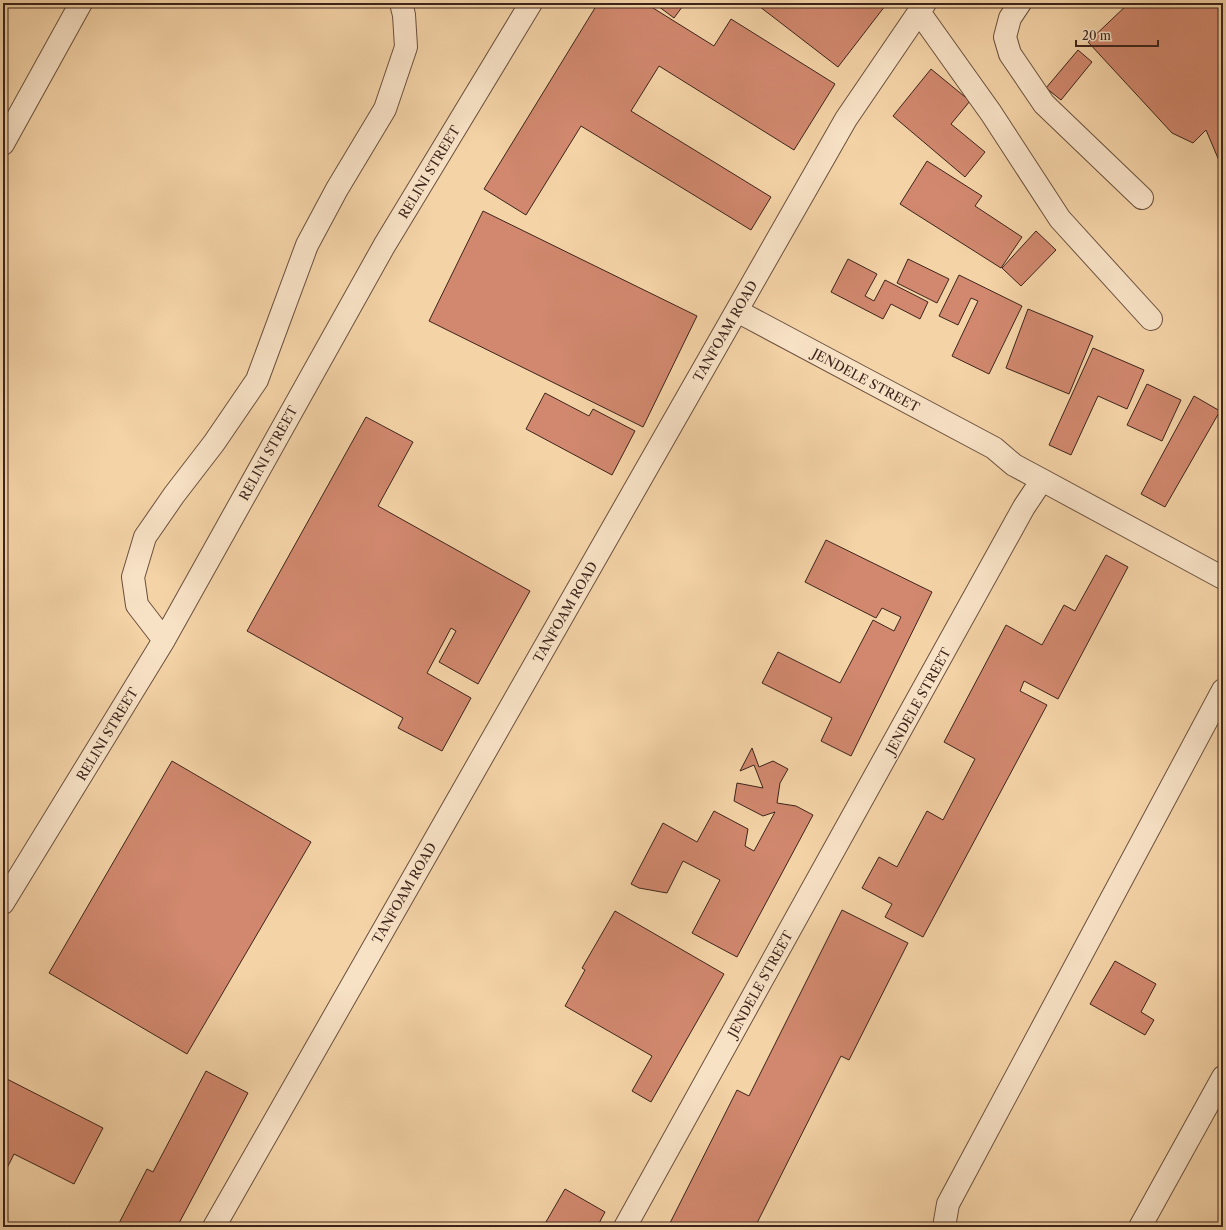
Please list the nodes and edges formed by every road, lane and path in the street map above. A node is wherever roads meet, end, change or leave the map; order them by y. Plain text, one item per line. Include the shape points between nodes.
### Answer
1 (81, 3) edge
2 (401, 3) edge
3 (531, 3) edge
4 (1020, 3) edge
5 (922, 8) edge
6 (3, 144) edge
7 (1142, 198) dead end
8 (737, 311) junction
9 (1151, 319) dead end
10 (1042, 480) junction
11 (1223, 578) edge
12 (164, 640) junction
13 (1223, 690) edge
14 (3, 903) edge
15 (1223, 1077) edge
16 (214, 1227) edge
17 (625, 1227) edge
18 (944, 1227) edge
19 (1140, 1227) edge

1 - 6 street
2 - 12 street via 406,47 385,109 307,245 257,380 145,537 133,577 138,605
3 - 12 street, RELINI STREET via 384,246
4 - 7 street via 1010,18 1005,37 1010,54 1044,104
5 - 8 street, TANFOAM ROAD via 846,119
5 - 9 street via 1060,219
8 - 10 street, JENDELE STREET via 994,448 1014,465
8 - 16 street, TANFOAM ROAD
10 - 11 street
10 - 17 street, JENDELE STREET via 1024,507
12 - 14 street, RELINI STREET
13 - 18 street via 948,1204
15 - 19 street

